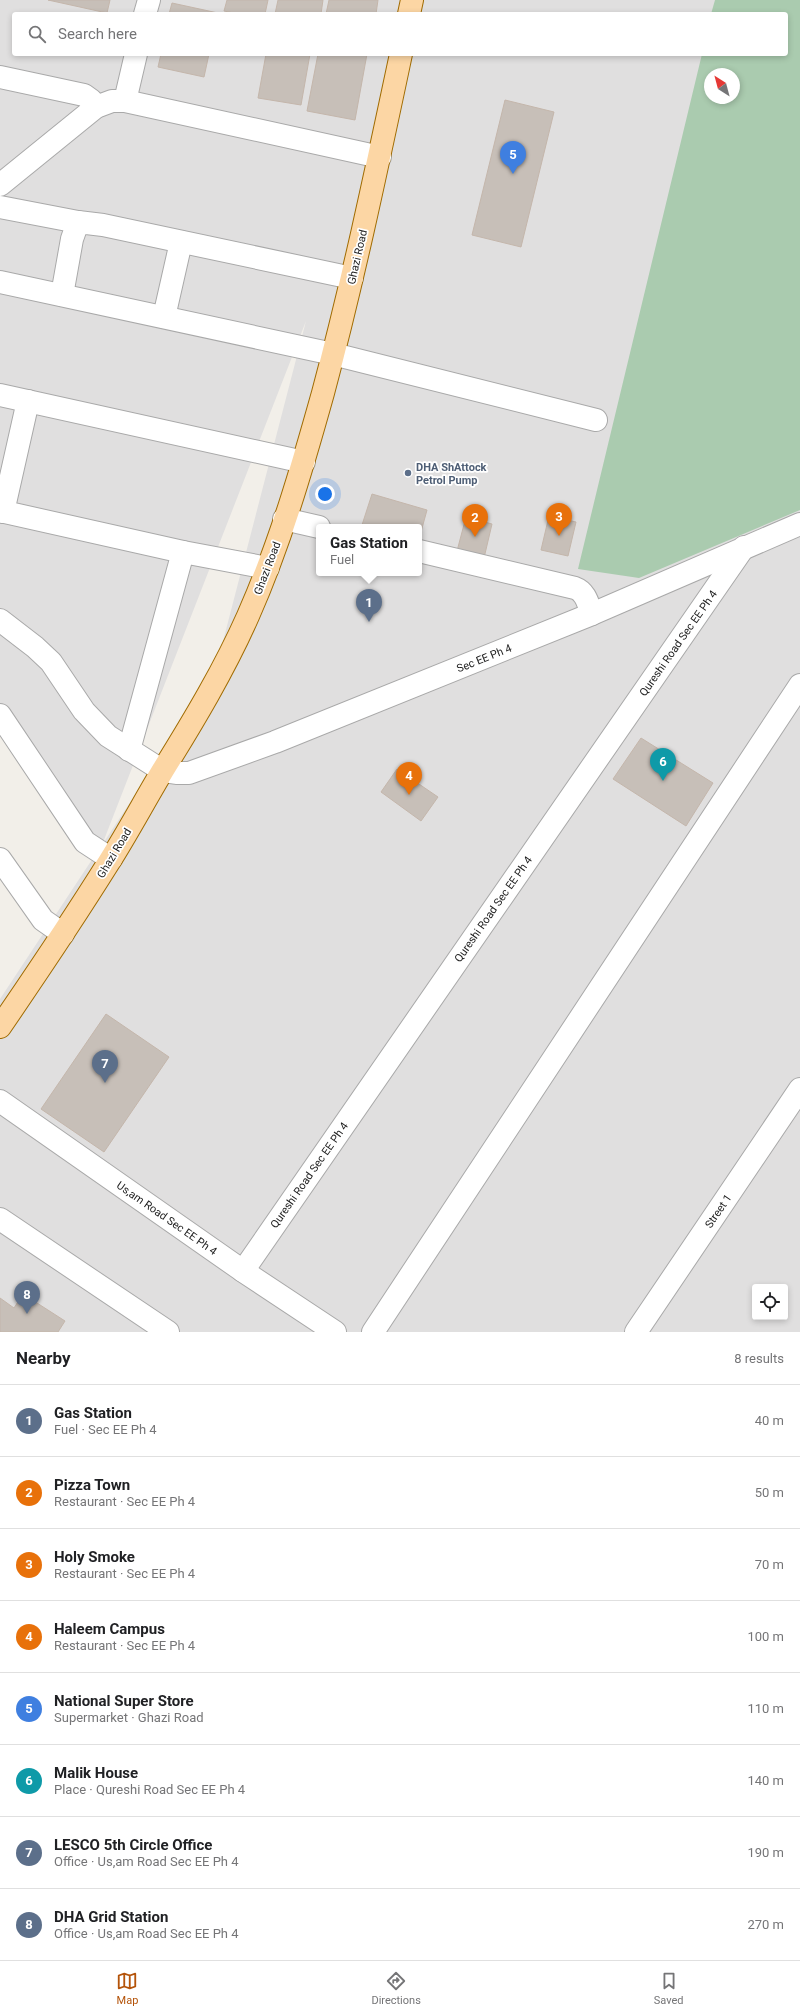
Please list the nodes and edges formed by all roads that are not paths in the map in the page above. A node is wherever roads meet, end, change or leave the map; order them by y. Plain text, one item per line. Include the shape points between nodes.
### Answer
1 (148, 0) edge
2 (412, 0) edge
3 (145, 12) edge
4 (409, 12) edge
5 (136, 56) edge
6 (401, 56) edge
7 (0, 77) edge
8 (125, 101) junction
9 (96, 107) junction
10 (380, 157) junction
11 (0, 184) edge
12 (0, 207) edge
13 (78, 222) junction
14 (181, 242) junction
15 (352, 278) junction
16 (0, 282) edge
17 (62, 295) junction
18 (164, 317) junction
19 (333, 354) junction
20 (0, 395) edge
21 (28, 401) junction
22 (596, 420) dead end
23 (304, 462) junction
24 (2, 511) edge
25 (284, 519) junction
26 (800, 524) edge
27 (316, 526) edge
28 (744, 547) junction
29 (183, 552) junction
30 (422, 552) edge
31 (268, 568) junction
32 (592, 614) junction
33 (0, 620) edge
34 (800, 685) edge
35 (0, 715) edge
36 (129, 750) junction
37 (163, 770) junction
38 (0, 858) edge
39 (111, 859) junction
40 (63, 934) junction
41 (0, 1027) edge
42 (800, 1089) edge
43 (0, 1101) edge
44 (0, 1220) edge
45 (243, 1271) junction
46 (168, 1332) edge
47 (335, 1332) edge
48 (373, 1332) edge
49 (636, 1332) edge

1 - 3 street
2 - 4 main road
5 - 8 street
6 - 10 main road, Ghazi Road
7 - 9 street via 84,95
8 - 9 street via 112,101
8 - 10 street
9 - 11 street
10 - 15 main road, Ghazi Road
12 - 13 street
13 - 14 street
13 - 17 street via 72,239
14 - 15 street
14 - 18 street
15 - 19 main road, Ghazi Road
16 - 17 street
17 - 18 street
18 - 19 street
19 - 22 street
19 - 23 main road, Ghazi Road
20 - 21 street
21 - 23 street
21 - 24 street
23 - 25 main road, Ghazi Road
24 - 29 street
25 - 27 street
25 - 31 main road, Ghazi Road
26 - 28 street, Sec EE Ph 4
28 - 32 street, Sec EE Ph 4
28 - 45 street, Qureshi Road Sec EE Ph 4
29 - 31 street
29 - 36 street
30 - 32 street via 575,588 585,595
31 - 37 main road, Ghazi Road via 248,617 215,684
32 - 37 street, Sec EE Ph 4 via 274,742 189,773 176,774
33 - 36 street via 51,662 70,693 96,725
34 - 48 street
35 - 39 street via 85,842
36 - 37 street
37 - 39 main road, Ghazi Road
38 - 40 street via 43,920
39 - 40 main road, Ghazi Road
40 - 41 main road, Ghazi Road
42 - 49 street, Street 1
43 - 45 street, Us,am Road Sec EE Ph 4
44 - 46 street
45 - 47 street, Us,am Road Sec EE Ph 4

